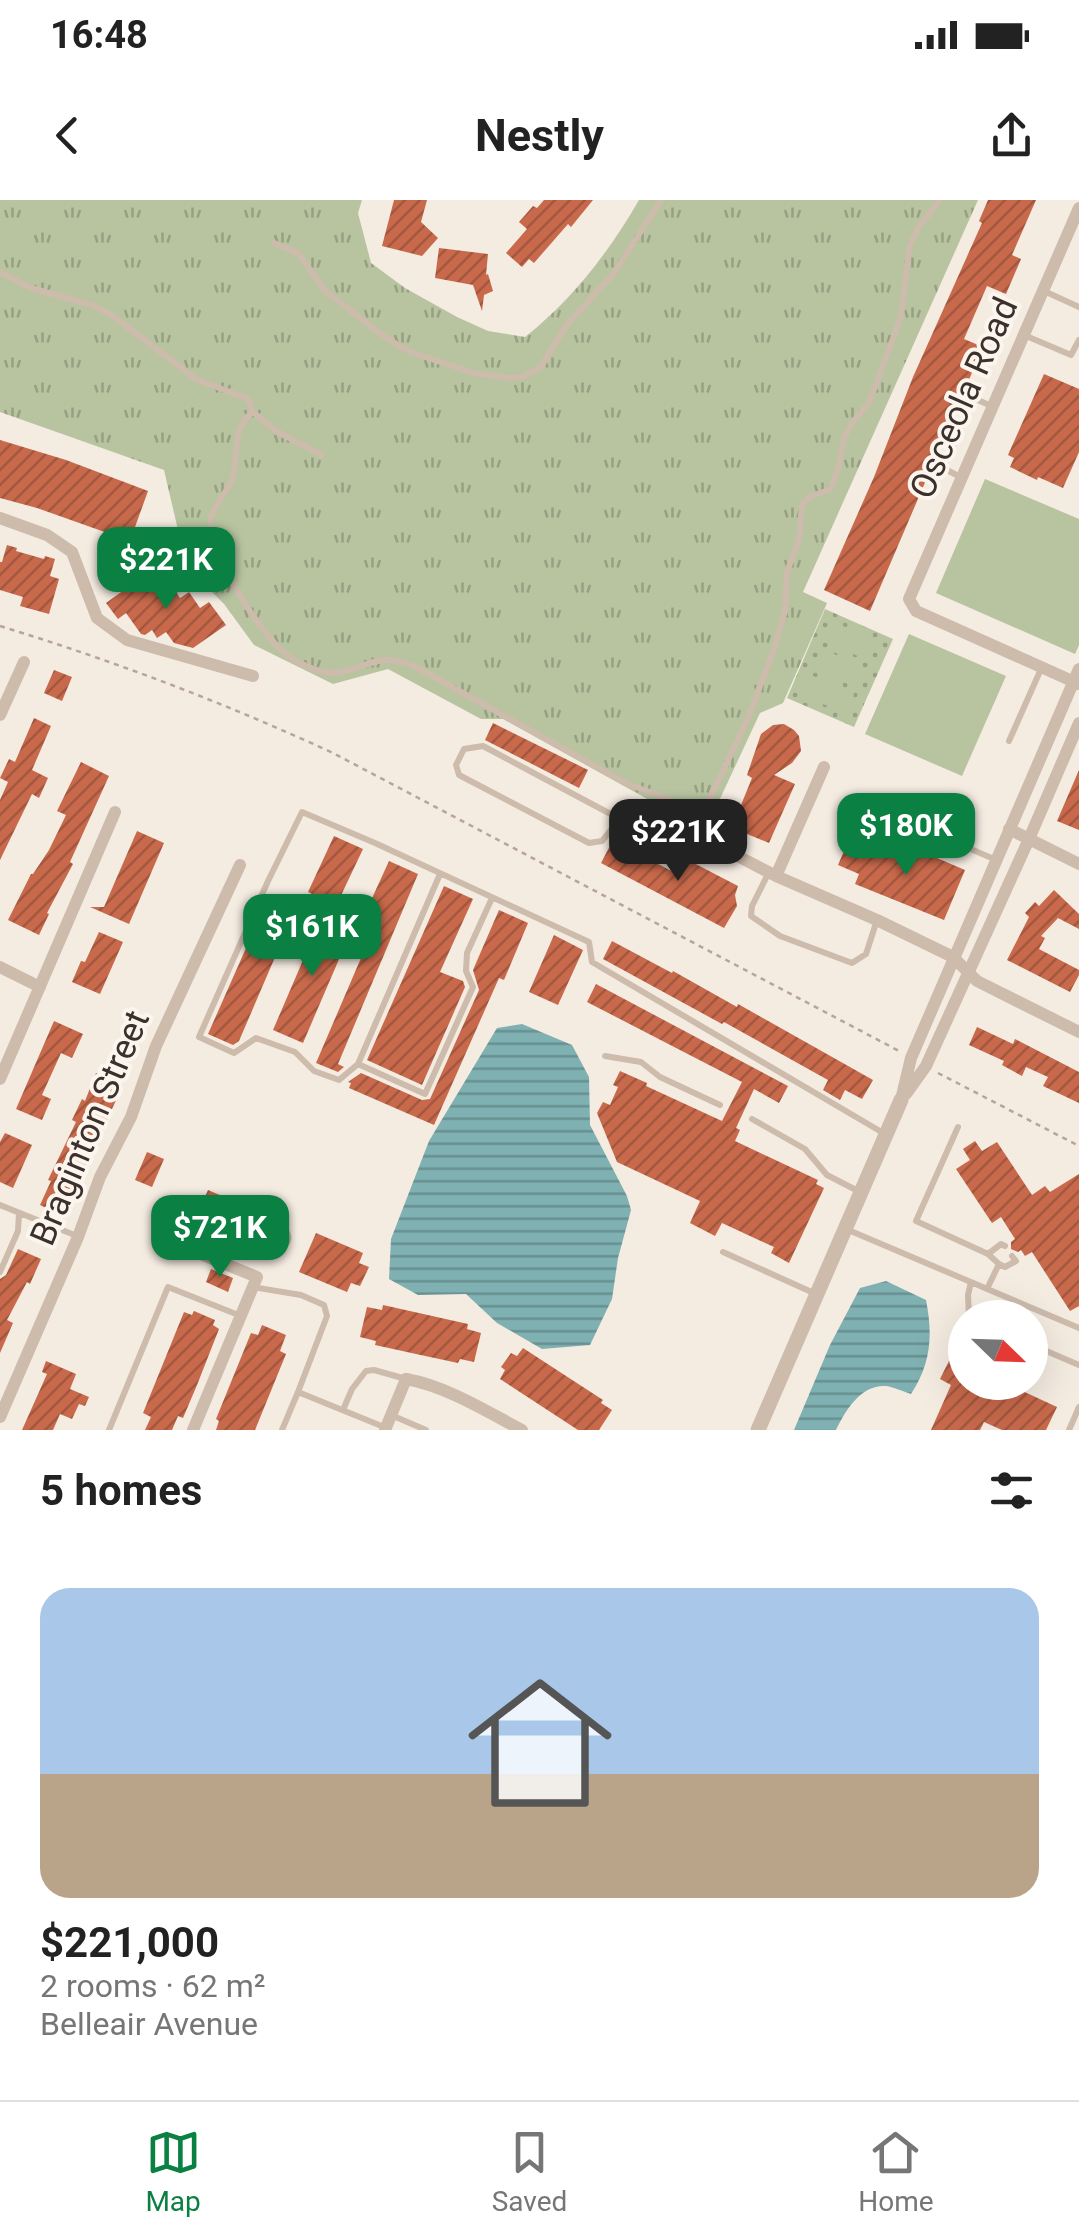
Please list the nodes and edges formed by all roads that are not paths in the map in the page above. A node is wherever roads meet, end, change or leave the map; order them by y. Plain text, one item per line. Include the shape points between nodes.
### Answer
1 (661, 200) edge
2 (940, 200) edge
3 (1079, 208) edge
4 (274, 243) dead end
5 (0, 272) edge
6 (1043, 291) junction
7 (1079, 306) edge
8 (1024, 335) junction
9 (1079, 340) edge
10 (992, 407) junction
11 (254, 412) junction
12 (322, 455) dead end
13 (962, 478) junction
14 (0, 518) edge
15 (24, 662) dead end
16 (1041, 668) junction
17 (253, 676) dead end
18 (1077, 678) edge
19 (0, 716) edge
20 (1079, 723) edge
21 (1009, 741) dead end
22 (824, 768) dead end
23 (115, 812) dead end
24 (620, 819) junction
25 (674, 823) joint
26 (1009, 829) junction
27 (932, 832) dead end
28 (1030, 839) junction
29 (996, 860) junction
30 (240, 864) dead end
31 (1079, 864) edge
32 (440, 874) junction
33 (772, 874) junction
34 (492, 898) junction
35 (877, 920) junction
36 (953, 957) junction
37 (0, 966) edge
38 (969, 974) junction
39 (40, 987) junction
40 (1079, 1032) edge
41 (604, 1056) dead end
42 (358, 1064) junction
43 (0, 1079) edge
44 (901, 1100) junction
45 (720, 1105) dead end
46 (752, 1119) dead end
47 (958, 1127) dead end
48 (886, 1135) junction
49 (861, 1192) junction
50 (0, 1204) edge
51 (19, 1212) junction
52 (845, 1228) junction
53 (78, 1237) junction
54 (176, 1244) dead end
55 (1006, 1246) dead end
56 (723, 1252) dead end
57 (988, 1254) junction
58 (1012, 1256) dead end
59 (999, 1264) junction
60 (0, 1272) edge
61 (971, 1282) junction
62 (253, 1288) junction
63 (987, 1289) junction
64 (817, 1294) junction
65 (968, 1300) edge
66 (241, 1316) junction
67 (1079, 1328) edge
68 (1048, 1352) edge
69 (1079, 1365) edge
70 (406, 1379) junction
71 (298, 1392) junction
72 (1079, 1407) edge
73 (342, 1410) junction
74 (0, 1417) edge
75 (387, 1424) edge
76 (109, 1430) edge
77 (193, 1430) edge
78 (282, 1430) edge
79 (426, 1430) edge
80 (522, 1430) edge
81 (758, 1430) edge
82 (1069, 1430) edge

1 - 4 lane via 541,367 522,377 474,373 408,351 326,292 298,252
2 - 11 lane via 909,248 902,317 869,403 844,438 832,486 802,506 773,652 704,814 626,782 414,666 385,660 326,673 289,656 262,631 210,527 234,474 238,431
3 - 6 street, Osceola Road
5 - 11 lane via 110,314 196,378 244,396
6 - 7 lane
6 - 8 street, Osceola Road
8 - 9 lane via 1071,355
8 - 10 street, Osceola Road
10 - 13 street, Osceola Road
10 - 13 lane via 972,402 945,464
11 - 12 lane
13 - 16 street, Osceola Road via 909,599 916,612
14 - 17 street via 72,552 97,618 127,640
15 - 19 street
16 - 18 street
16 - 21 lane
18 - 26 street
20 - 28 street
22 - 33 street
23 - 39 street
24 - 24 lane via 482,746 464,749 456,765 459,776 589,843 602,841
24 - 25 lane via 652,813
25 - 33 street
26 - 28 street
26 - 29 street
27 - 29 lane
28 - 31 street
28 - 38 street
29 - 36 street
30 - 53 street, Braginton Street
32 - 34 lane
32 - 42 lane
32 - 42 lane via 302,812 198,1036 234,1053 256,1038 295,1052 314,1072 339,1080
33 - 35 street
33 - 35 lane via 751,916 780,936 852,963 866,954
34 - 42 lane via 467,952 473,987 425,1094
34 - 48 lane via 589,942 592,962
35 - 36 street
36 - 38 street
36 - 44 street
37 - 39 street
38 - 40 street
38 - 44 street via 926,1066
39 - 43 street
41 - 45 lane via 641,1062
44 - 48 street
46 - 49 lane via 805,1149 827,1176
47 - 57 lane via 916,1222
48 - 49 street
49 - 52 street
50 - 51 lane
51 - 53 lane
51 - 60 lane
52 - 61 lane
52 - 64 street
53 - 74 street, Braginton Street
54 - 62 street via 257,1277
55 - 57 lane
56 - 64 lane
57 - 59 lane
58 - 59 lane via 1016,1261
59 - 63 lane
61 - 63 lane
61 - 65 lane
62 - 66 street
62 - 71 lane via 324,1305 327,1316
63 - 67 lane
64 - 81 street
66 - 76 lane via 168,1288
66 - 77 street
68 - 69 lane
70 - 73 lane via 366,1371
70 - 75 street
70 - 80 street
71 - 73 lane
71 - 78 lane
72 - 82 lane
73 - 75 lane
75 - 79 lane

